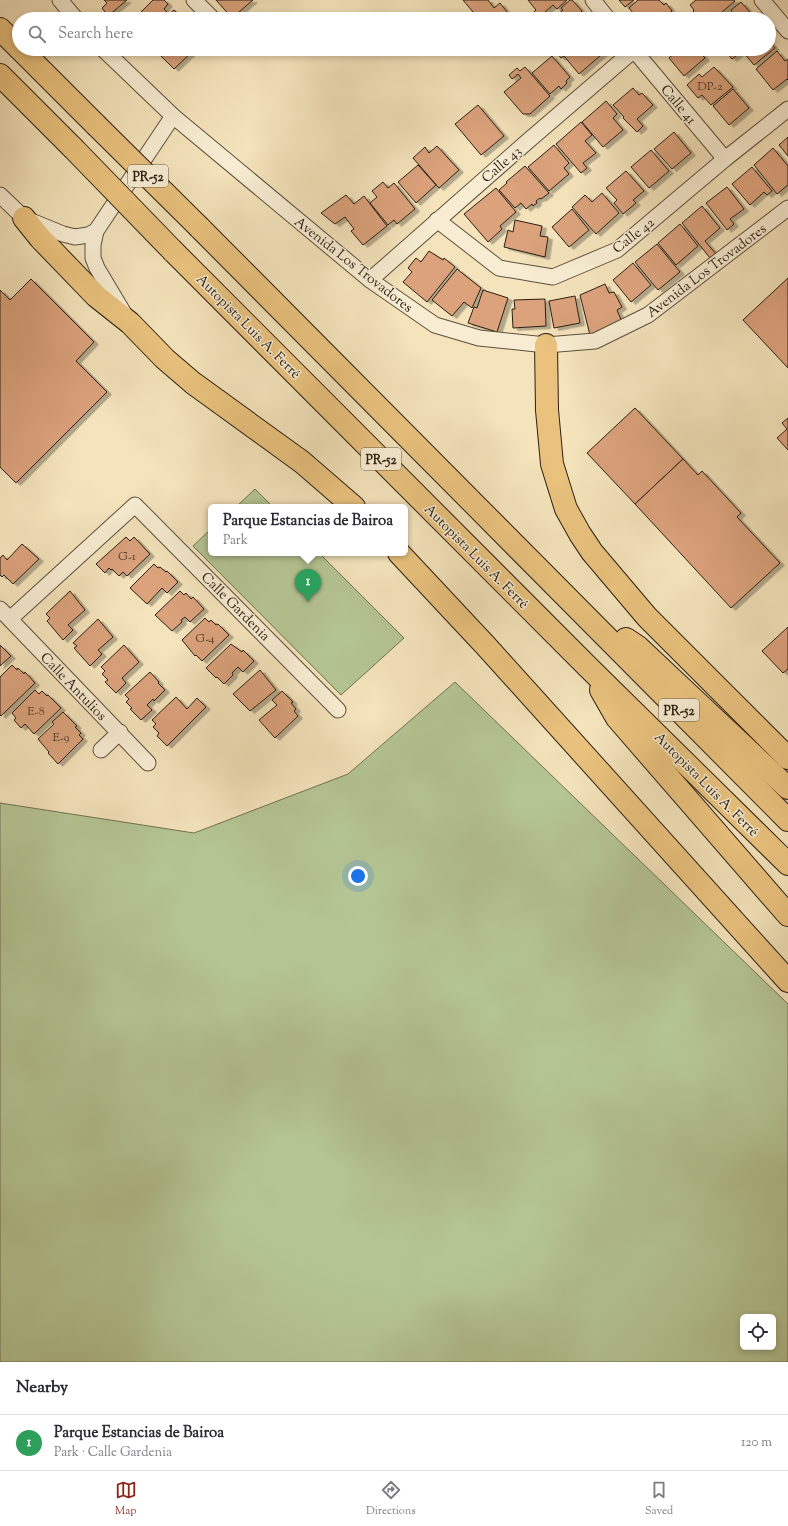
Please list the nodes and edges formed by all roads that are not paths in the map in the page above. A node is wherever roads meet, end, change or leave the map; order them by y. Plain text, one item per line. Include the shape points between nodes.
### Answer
1 (60, 0) edge
2 (194, 0) edge
3 (592, 0) edge
4 (762, 0) edge
5 (70, 12) edge
6 (206, 12) edge
7 (602, 12) edge
8 (772, 12) edge
9 (776, 17) edge
10 (0, 29) edge
11 (788, 31) edge
12 (12, 40) edge
13 (28, 56) edge
14 (110, 56) edge
15 (626, 56) edge
16 (640, 56) edge
17 (0, 75) edge
18 (788, 109) edge
19 (173, 116) junction
20 (725, 159) junction
21 (0, 195) edge
22 (788, 208) edge
23 (24, 218) junction
24 (437, 220) junction
25 (96, 231) junction
26 (370, 280) junction
27 (130, 323) junction
28 (546, 345) junction
29 (351, 504) edge
30 (402, 556) edge
31 (571, 601) junction
32 (5, 614) edge
33 (588, 666) junction
34 (338, 710) dead end
35 (120, 732) junction
36 (101, 750) dead end
37 (788, 758) edge
38 (148, 763) dead end
39 (788, 788) edge
40 (788, 820) edge
41 (788, 864) edge
42 (788, 915) edge
43 (788, 981) edge

1 - 5 street
2 - 6 street
3 - 7 street
4 - 8 street
9 - 11 street
10 - 12 highway, PR-52
13 - 31 highway, PR-52, bridge
14 - 19 street, Avenida Los Trovadores
15 - 24 street, Calle 43
16 - 20 street, Calle 41
17 - 33 highway, Autopista Luis A. Ferré / PR-52, bridge
18 - 20 street, Calle 42
19 - 25 street
19 - 26 street, Avenida Los Trovadores
20 - 24 street, Calle 42 via 617,250 553,277 498,268
21 - 23 street
22 - 28 street, Avenida Los Trovadores via 648,315 595,340
23 - 25 street via 75,237
23 - 27 highway via 96,296
24 - 26 street, Calle 43
25 - 27 street via 93,258
26 - 28 street, Avenida Los Trovadores via 435,325 479,338
27 - 29 highway via 193,383 302,462
28 - 37 highway via 547,410 552,464 566,509 580,534 647,617
30 - 43 highway
31 - 39 highway via 638,647
31 - 40 highway, PR-52
32 - 34 street, Calle Gardenia via 135,504
32 - 35 street, Calle Antulios
33 - 41 highway, Autopista Luis A. Ferré / PR-52
33 - 42 highway via 617,718
35 - 36 street
35 - 38 street, Calle Antulios

